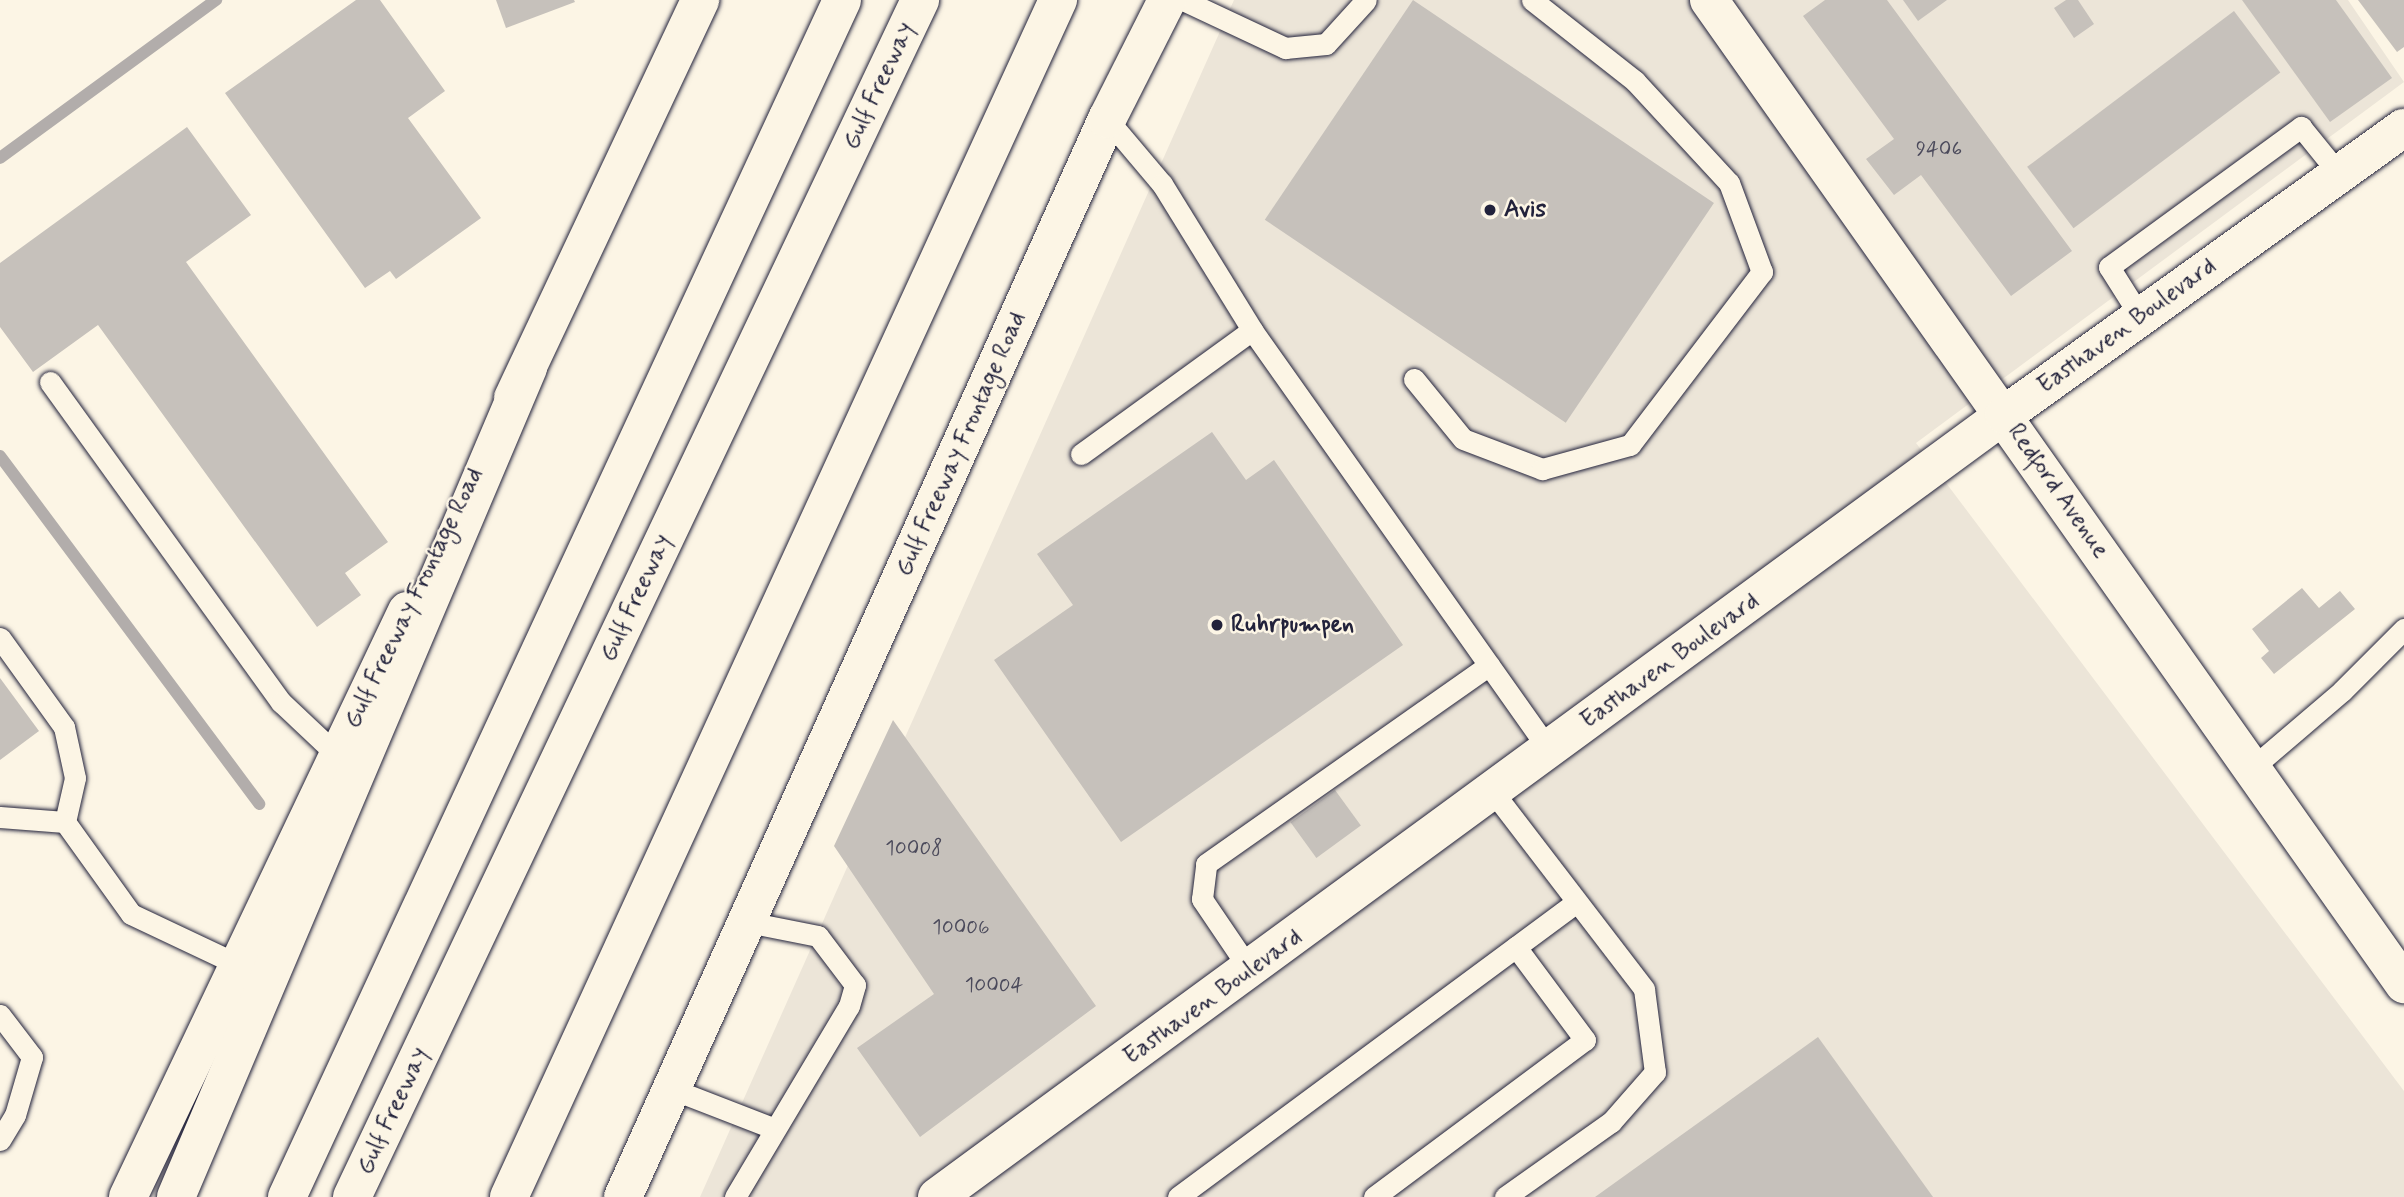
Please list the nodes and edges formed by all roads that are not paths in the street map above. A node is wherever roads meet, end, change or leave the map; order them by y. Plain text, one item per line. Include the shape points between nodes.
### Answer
1 (700, 0) edge
2 (842, 0) edge
3 (920, 0) edge
4 (1058, 0) edge
5 (1167, 0) edge
6 (1183, 0) edge
7 (1366, 0) edge
8 (1532, 0) edge
9 (1714, 2) edge
10 (1107, 118) junction
11 (2404, 128) edge
12 (2339, 174) junction
13 (2140, 316) junction
14 (1252, 330) junction
15 (528, 368) junction
16 (1414, 379) dead end
17 (50, 382) dead end
18 (2004, 415) junction
19 (1081, 454) dead end
20 (2404, 629) edge
21 (0, 638) edge
22 (1489, 665) junction
23 (1549, 750) junction
24 (336, 754) junction
25 (2252, 768) junction
26 (1493, 792) junction
27 (0, 817) edge
28 (65, 822) junction
29 (1576, 903) junction
30 (747, 922) junction
31 (1516, 947) junction
32 (237, 964) junction
33 (1250, 970) junction
34 (2404, 984) edge
35 (0, 1015) edge
36 (672, 1089) junction
37 (775, 1129) junction
38 (0, 1140) edge
39 (128, 1197) edge
40 (176, 1197) edge
41 (287, 1197) edge
42 (352, 1197) edge
43 (509, 1197) edge
44 (623, 1197) edge
45 (735, 1197) edge
46 (937, 1197) edge
47 (1178, 1197) edge
48 (1374, 1197) edge
49 (1505, 1197) edge

1 - 15 main road, Gulf Freeway Frontage Road
2 - 41 main road
3 - 42 main road, Gulf Freeway
4 - 43 main road
5 - 10 main road, Gulf Freeway Frontage Road
6 - 7 lane via 1285,48 1326,44
8 - 16 lane via 1635,81 1730,183 1762,272 1630,445 1542,469 1463,439
9 - 18 main road, Redford Avenue
10 - 14 lane via 1162,184
10 - 30 main road, Gulf Freeway Frontage Road
11 - 12 main road, Easthaven Boulevard
12 - 13 main road, Easthaven Boulevard
12 - 13 lane via 2301,127 2109,267
13 - 18 main road, Easthaven Boulevard
14 - 19 lane
14 - 22 lane
15 - 24 main road, Gulf Freeway Frontage Road
15 - 40 main road
17 - 24 lane via 281,702
18 - 23 main road, Easthaven Boulevard
18 - 25 main road, Redford Avenue
20 - 25 lane via 2342,691
21 - 28 lane via 64,727 70,743 75,778
22 - 23 lane
22 - 33 lane via 1206,864 1202,900
23 - 26 main road, Easthaven Boulevard
24 - 32 main road, Gulf Freeway Frontage Road
25 - 34 main road, Redford Avenue
26 - 29 lane
26 - 33 main road, Easthaven Boulevard
27 - 28 lane
28 - 32 lane via 131,914
29 - 31 lane
29 - 49 lane via 1644,989 1655,1072 1611,1122
30 - 36 main road, Gulf Freeway Frontage Road
30 - 37 lane via 818,936 855,985 849,1006
31 - 47 lane
31 - 48 lane via 1585,1040
32 - 39 main road, Gulf Freeway Frontage Road
33 - 46 main road, Easthaven Boulevard
35 - 38 lane via 32,1057 15,1115
36 - 37 lane
36 - 44 main road, Gulf Freeway Frontage Road
37 - 45 lane

